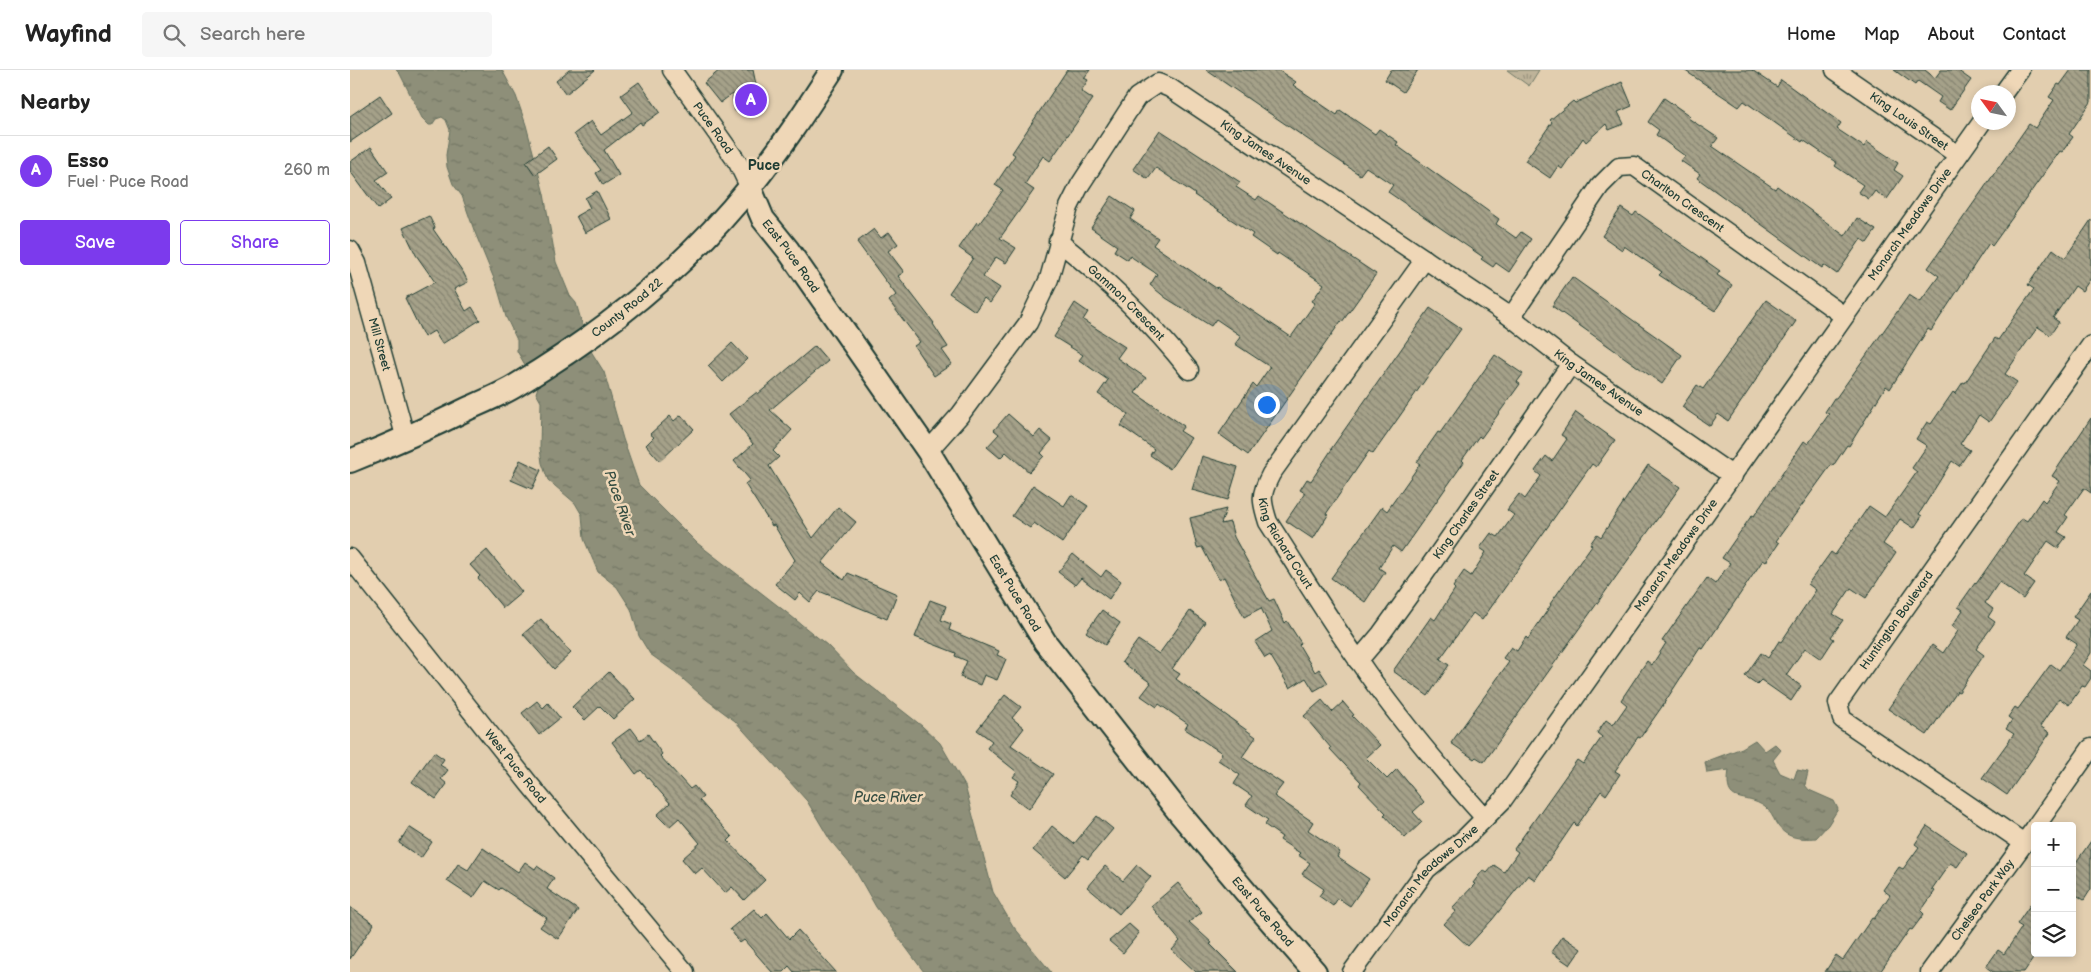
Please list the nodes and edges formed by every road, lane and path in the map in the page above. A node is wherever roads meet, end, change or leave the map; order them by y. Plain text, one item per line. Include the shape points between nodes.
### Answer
1 (672, 70) edge
2 (832, 70) edge
3 (1835, 70) edge
4 (2020, 70) edge
5 (2009, 85) edge
6 (1976, 130) edge
7 (1958, 155) junction
8 (750, 188) junction
9 (1058, 241) junction
10 (350, 250) edge
11 (1425, 259) junction
12 (1511, 316) junction
13 (1844, 316) junction
14 (2091, 345) edge
15 (1571, 364) junction
16 (1188, 370) dead end
17 (406, 438) junction
18 (928, 451) junction
19 (350, 461) edge
20 (1733, 476) junction
21 (350, 558) edge
22 (1358, 661) junction
23 (2091, 748) edge
24 (1485, 818) junction
25 (2039, 822) edge
26 (2031, 833) edge
27 (2024, 843) junction
28 (685, 972) edge
29 (1315, 972) edge
30 (1352, 972) edge
31 (1930, 972) edge

1 - 8 street, Puce Road via 738,163
2 - 8 main road, County Road 22
3 - 7 street, King Louis Street
4 - 5 street
6 - 7 street, Monarch Meadows Drive
7 - 13 street, Monarch Meadows Drive
8 - 17 main road, County Road 22 via 705,238 652,288 599,330 514,387
8 - 18 main road, East Puce Road via 763,219
9 - 11 street, King James Avenue via 1080,185 1137,97 1158,83
9 - 16 street, Gammon Crescent via 1099,274 1170,346
9 - 18 street, King James Avenue via 1049,279 1028,323 960,415
10 - 17 street, Mill Street via 358,263
11 - 12 street, King James Avenue
11 - 22 street, King Richard Court via 1264,487 1262,502 1268,522
12 - 13 street, Charlton Crescent via 1600,186 1619,167 1634,166
12 - 15 street, King James Avenue
13 - 20 street, Monarch Meadows Drive
14 - 27 street, Huntington Boulevard via 1838,703 1842,718
15 - 20 street, King James Avenue
15 - 22 street, King Charles Street via 1423,576
17 - 19 main road, County Road 22
18 - 29 main road, East Puce Road via 1045,642 1180,815
20 - 24 street, Monarch Meadows Drive via 1502,800
21 - 28 street, West Puce Road via 530,785
22 - 24 street, King Richard Court via 1406,725
23 - 25 street, Chelsea Park Way
24 - 30 street, Monarch Meadows Drive via 1427,868
26 - 27 street, Chelsea Park Way
27 - 31 street, Chelsea Park Way

